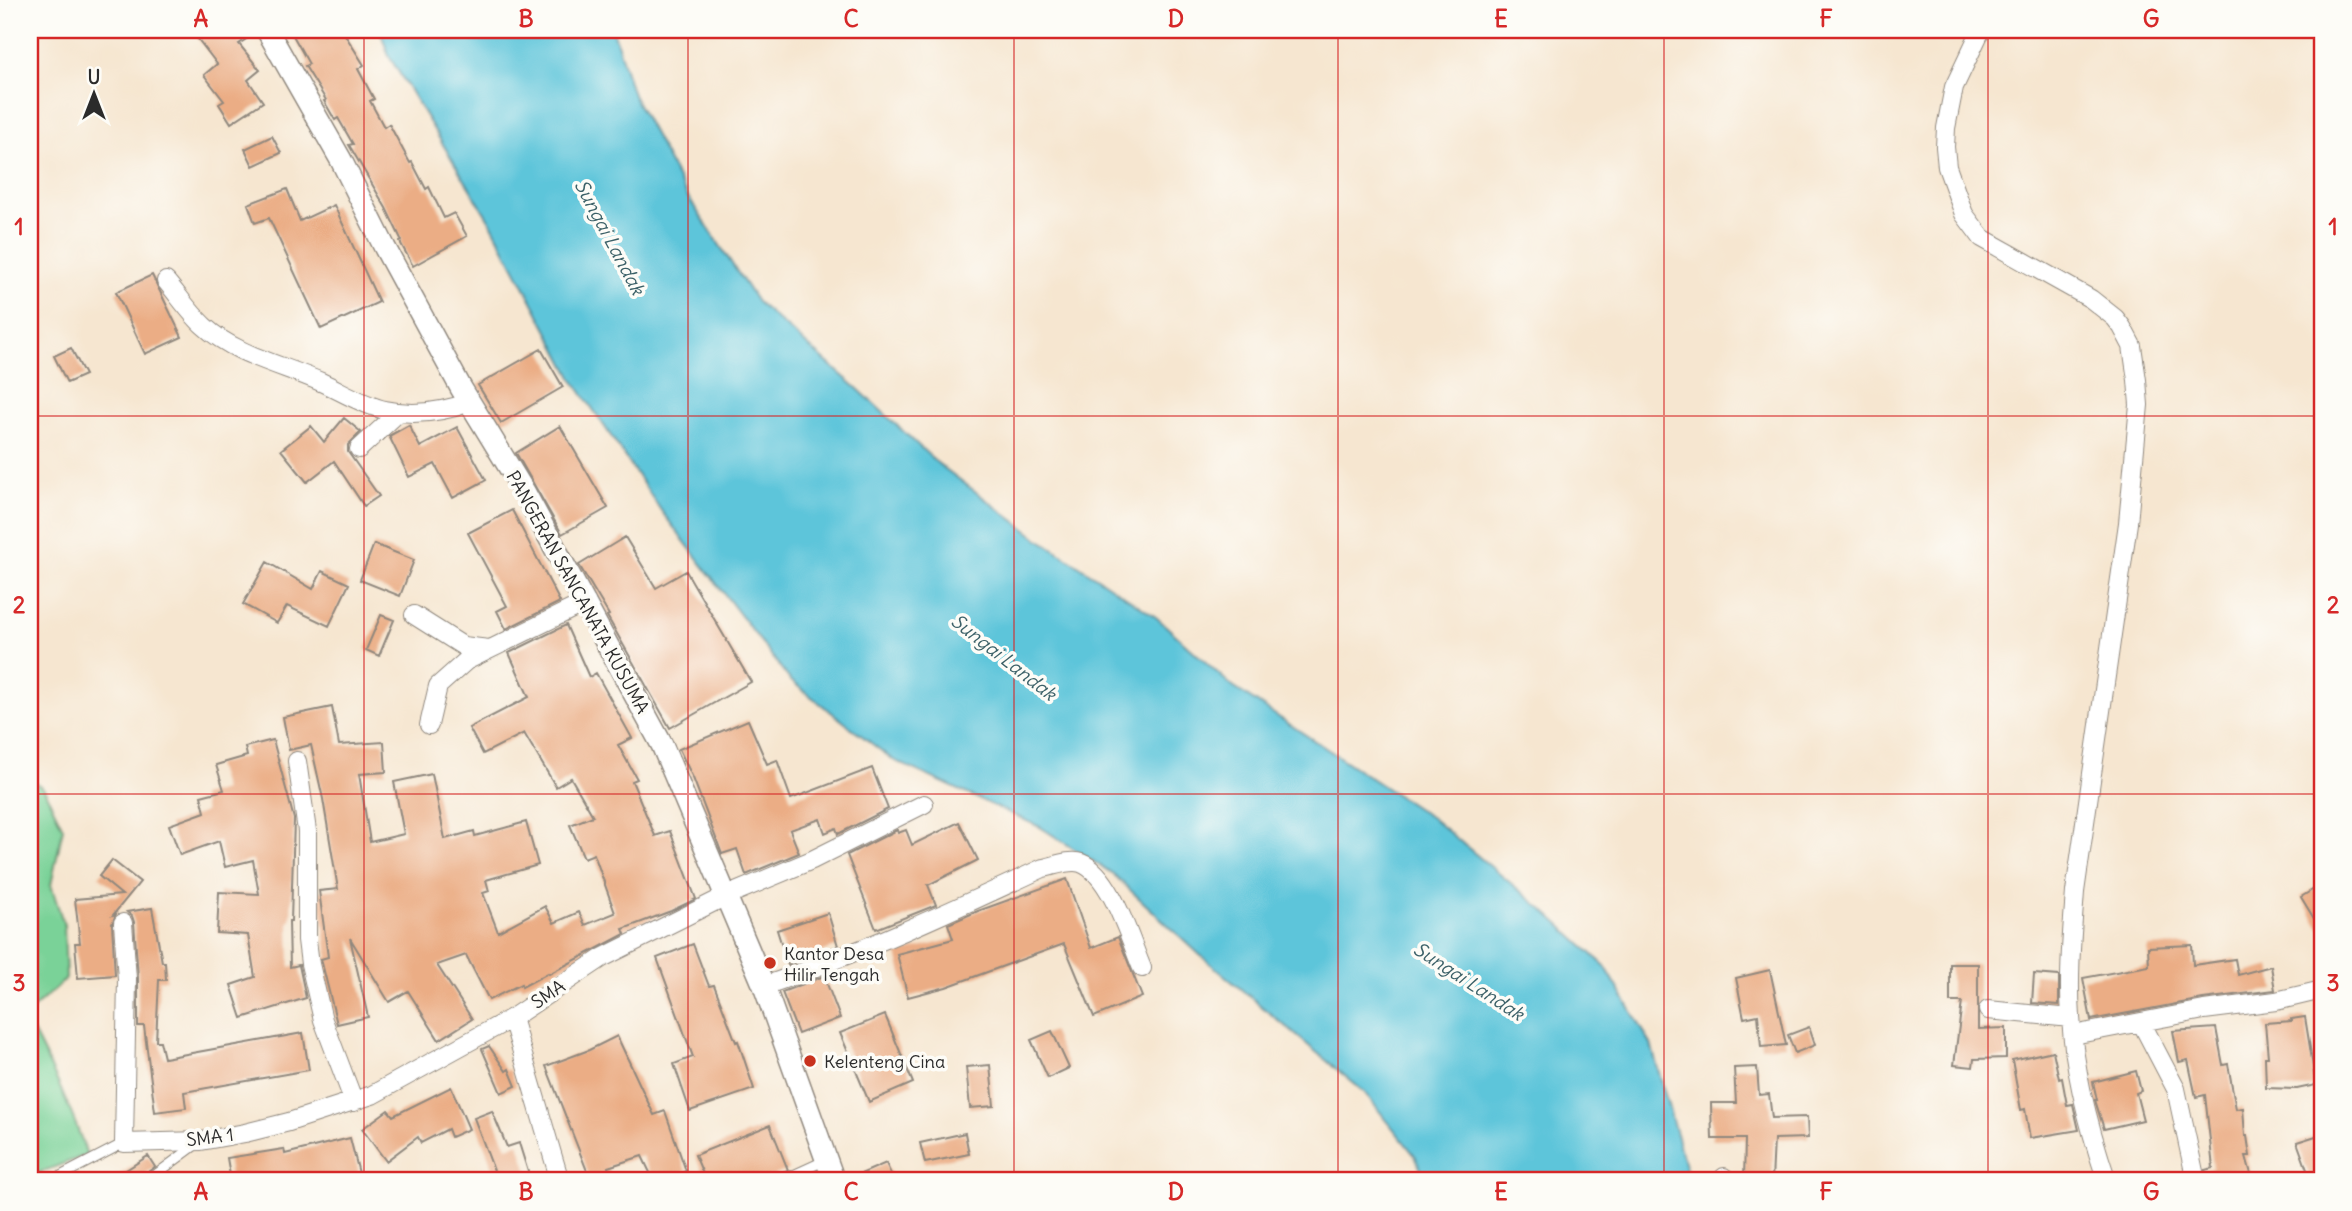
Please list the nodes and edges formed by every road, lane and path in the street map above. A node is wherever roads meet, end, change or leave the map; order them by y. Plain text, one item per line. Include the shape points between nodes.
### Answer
1 (267, 30) edge
2 (1980, 30) edge
3 (166, 281) dead end
4 (465, 395) junction
5 (399, 412) junction
6 (359, 449) dead end
7 (586, 602) junction
8 (414, 615) dead end
9 (489, 649) junction
10 (429, 725) dead end
11 (297, 761) dead end
12 (924, 804) dead end
13 (726, 895) junction
14 (123, 923) dead end
15 (1142, 968) dead end
16 (764, 986) junction
17 (2322, 990) edge
18 (1988, 1010) dead end
19 (512, 1018) junction
20 (2141, 1022) junction
21 (2072, 1026) junction
22 (372, 1095) joint
23 (354, 1102) junction
24 (201, 1141) junction
25 (124, 1143) junction
26 (827, 1159) junction
27 (51, 1181) edge
28 (148, 1181) edge
29 (560, 1181) edge
30 (780, 1181) edge
31 (834, 1181) edge
32 (2106, 1181) edge
33 (2196, 1181) edge

1 - 4 street, PANGERAN SANCANATA KUSUMA
2 - 21 street via 1954,87 1946,128 1947,167 1964,214 1982,237 2091,299 2115,318 2135,359 2138,405 2127,523 2075,892
3 - 5 street via 204,327 220,338 365,403
4 - 5 street via 452,409
4 - 7 street, PANGERAN SANCANATA KUSUMA
5 - 6 street
7 - 9 street
7 - 13 street, PANGERAN SANCANATA KUSUMA via 662,744
8 - 9 street via 463,646
9 - 10 street via 442,681
11 - 23 street via 307,841 310,964 323,1020
12 - 13 street, SMA via 812,860
13 - 16 street, PANGERAN SANCANATA KUSUMA
13 - 19 street, SMA via 602,958
14 - 25 street via 127,979
15 - 16 street via 1096,872 1080,862 1068,862 829,964
16 - 26 street, PANGERAN SANCANATA KUSUMA
17 - 20 street
18 - 21 street
19 - 22 street, SMA
19 - 29 street
20 - 21 street
20 - 33 street via 2176,1089
21 - 32 street via 2085,1111
22 - 23 street, SMA 1
23 - 24 street, SMA 1
24 - 25 street, SMA 1
24 - 28 lane
25 - 27 lane, SMA 1
26 - 30 lane
26 - 31 street, PANGERAN SANCANATA KUSUMA

